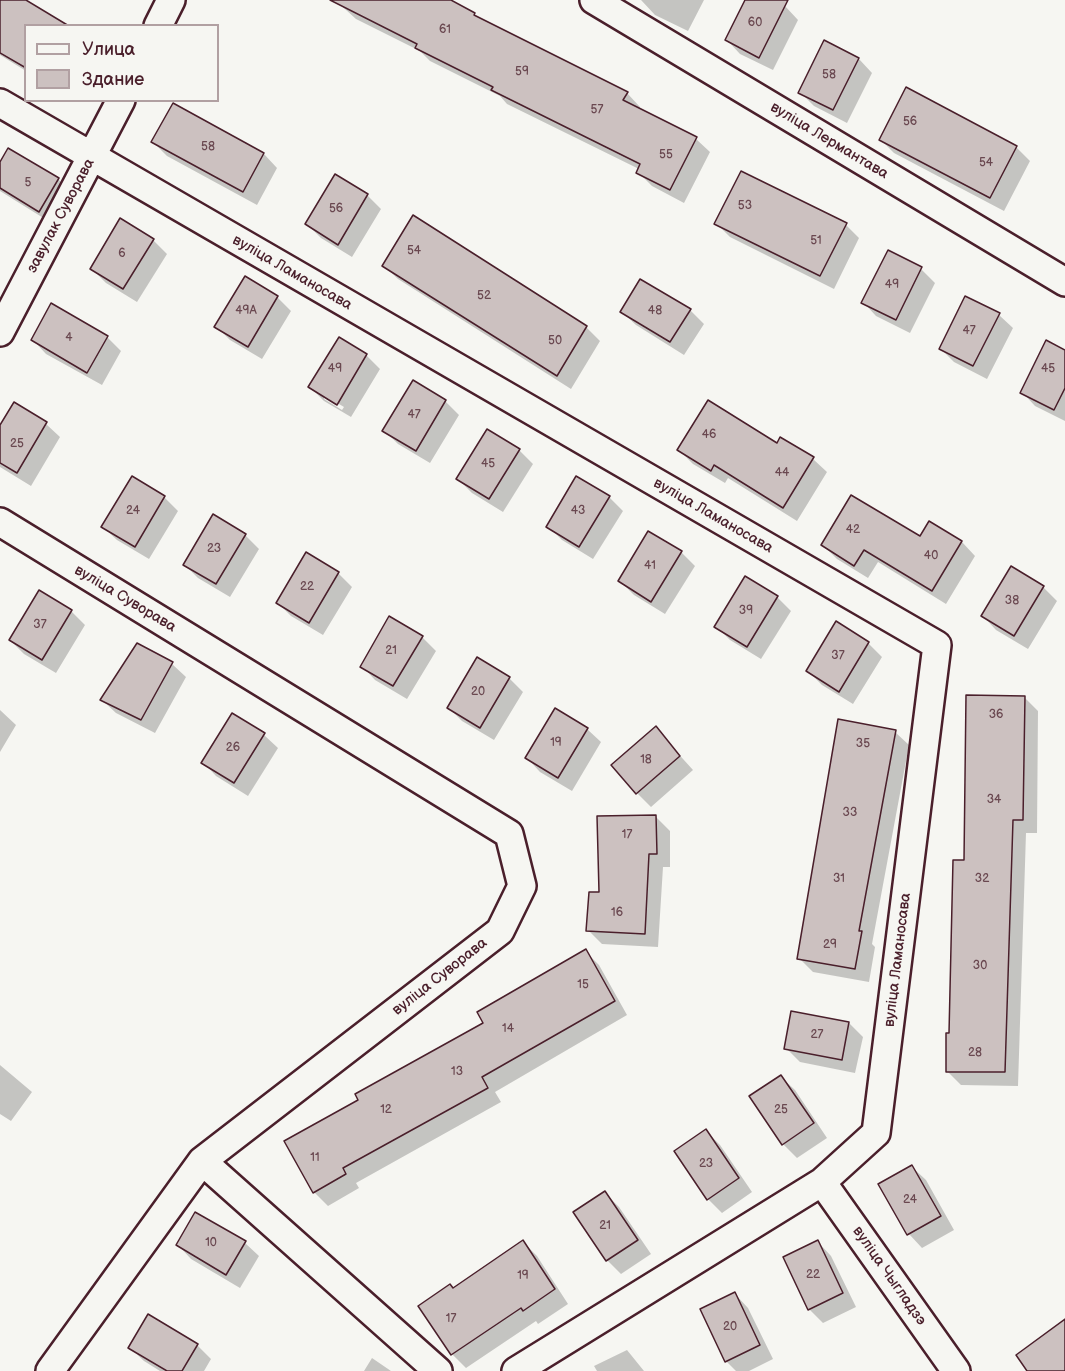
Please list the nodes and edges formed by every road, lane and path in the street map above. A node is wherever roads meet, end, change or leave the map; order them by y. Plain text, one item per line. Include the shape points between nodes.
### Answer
1 (171, 0) edge
2 (594, 0) edge
3 (159, 24) edge
4 (120, 102) edge
5 (0, 103) edge
6 (93, 157) junction
7 (1065, 282) edge
8 (0, 332) edge
9 (0, 522) edge
10 (202, 1161) junction
11 (822, 1182) junction
12 (50, 1371) edge
13 (438, 1371) edge
14 (516, 1371) edge
15 (956, 1371) edge

1 - 3 street
2 - 7 street, вуліца Лермантава
4 - 6 street, завулак Суворава
5 - 6 street, вуліца Ламаносава
6 - 8 street, завулак Суворава
6 - 11 street, вуліца Ламаносава via 937,645 876,1133
9 - 10 street, вуліца Суворава via 509,834 522,886 500,931
10 - 12 street, вуліца Суворава
10 - 13 street
11 - 14 street
11 - 15 street, вуліца Чыгладзэ

